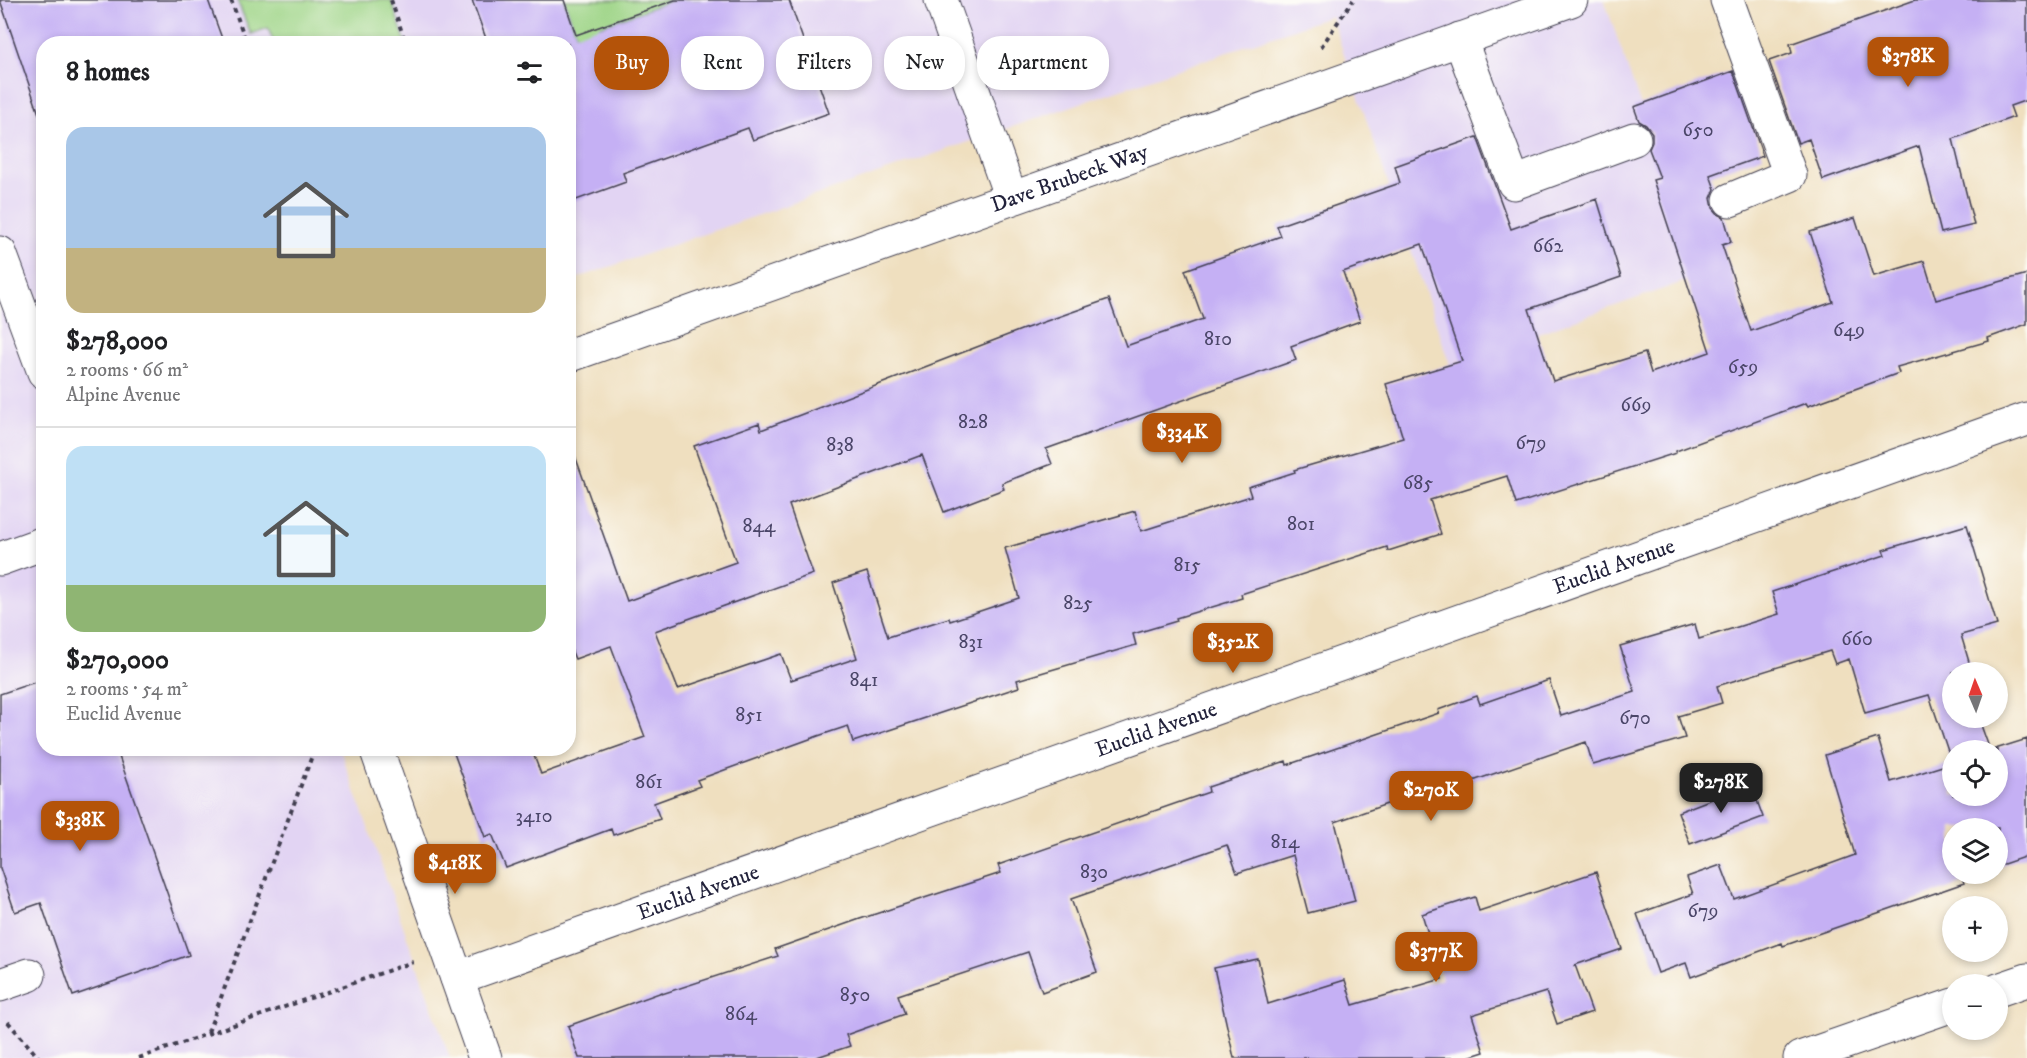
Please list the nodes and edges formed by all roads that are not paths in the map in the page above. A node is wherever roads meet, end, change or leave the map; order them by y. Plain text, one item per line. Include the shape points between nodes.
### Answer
1 (941, 0) edge
2 (1571, 0) edge
3 (1727, 0) edge
4 (1460, 39) junction
5 (1634, 139) dead end
6 (1011, 198) junction
7 (1730, 200) dead end
8 (0, 253) edge
9 (36, 350) edge
10 (576, 353) edge
11 (2026, 420) edge
12 (36, 546) edge
13 (0, 559) edge
14 (378, 756) edge
15 (452, 964) junction
16 (2027, 980) edge
17 (2008, 987) edge
18 (1942, 1009) edge
19 (485, 1058) edge
20 (1800, 1058) edge

1 - 6 street
2 - 4 street, Dave Brubeck Way
3 - 7 street via 1790,175
4 - 5 street via 1514,183
4 - 6 street, Dave Brubeck Way
6 - 10 street, Dave Brubeck Way
8 - 9 street
11 - 15 street, Euclid Avenue
12 - 13 street
14 - 15 street
15 - 19 street
16 - 17 street
18 - 20 street

